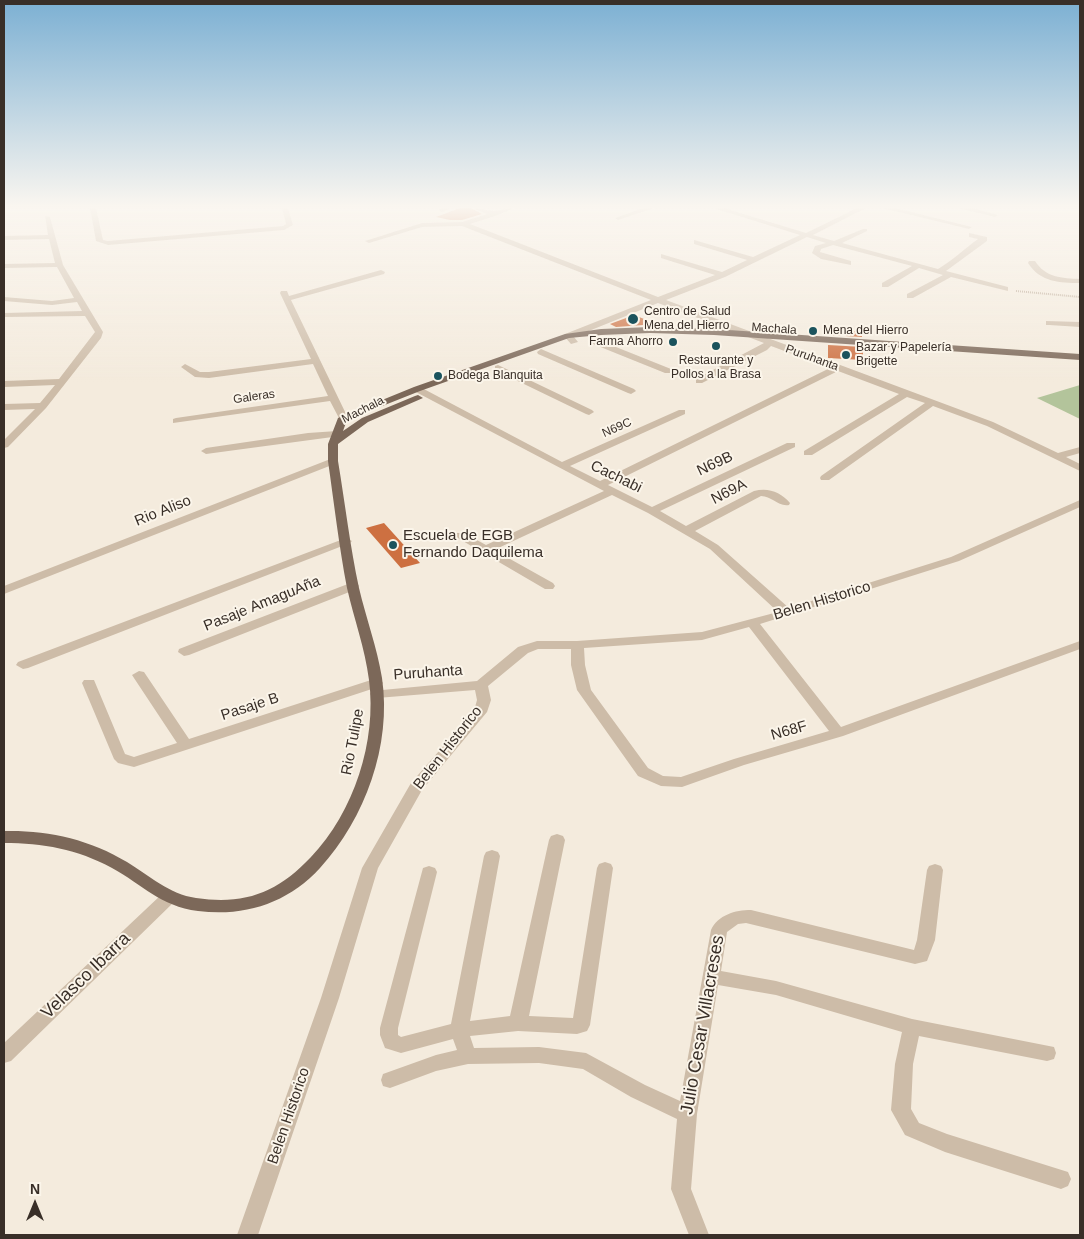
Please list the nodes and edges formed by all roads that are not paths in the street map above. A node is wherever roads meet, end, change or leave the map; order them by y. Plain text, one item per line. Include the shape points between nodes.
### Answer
1 (59, 265) edge
2 (571, 266) edge
3 (694, 266) edge
4 (742, 266) edge
5 (920, 266) joint
6 (949, 266) edge
7 (1033, 266) edge
8 (940, 271) junction
9 (381, 272) dead end
10 (950, 274) junction
11 (722, 275) junction
12 (1080, 281) edge
13 (885, 285) dead end
14 (1006, 289) dead end
15 (910, 296) dead end
16 (81, 299) junction
17 (4, 300) edge
18 (660, 300) junction
19 (87, 313) junction
20 (4, 315) edge
21 (1049, 323) dead end
22 (1080, 325) edge
23 (750, 334) junction
24 (571, 339) junction
25 (591, 340) junction
26 (770, 342) junction
27 (876, 346) junction
28 (541, 352) junction
29 (1080, 359) edge
30 (316, 360) junction
31 (185, 367) dead end
32 (498, 368) junction
33 (838, 368) junction
34 (668, 371) dead end
35 (699, 381) dead end
36 (61, 382) junction
37 (4, 384) edge
38 (631, 390) dead end
39 (422, 392) junction
40 (907, 393) junction
41 (335, 398) junction
42 (932, 403) junction
43 (43, 406) junction
44 (4, 407) edge
45 (589, 412) dead end
46 (682, 412) dead end
47 (343, 418) junction
48 (176, 421) dead end
49 (337, 437) junction
50 (4, 445) edge
51 (791, 445) dead end
52 (1080, 450) edge
53 (206, 451) dead end
54 (808, 453) dead end
55 (1059, 456) junction
56 (333, 460) junction
57 (562, 466) junction
58 (1080, 468) edge
59 (825, 478) dead end
60 (600, 485) junction
61 (612, 491) junction
62 (785, 503) dead end
63 (1080, 503) edge
64 (652, 511) junction
65 (686, 530) junction
66 (460, 535) dead end
67 (346, 541) junction
68 (485, 550) junction
69 (353, 586) junction
70 (549, 586) dead end
71 (4, 590) edge
72 (787, 613) junction
73 (752, 622) junction
74 (577, 645) junction
75 (1080, 645) edge
76 (184, 652) dead end
77 (23, 665) dead end
78 (140, 674) dead end
79 (89, 683) dead end
80 (481, 686) junction
81 (377, 688) junction
82 (838, 734) junction
83 (186, 745) junction
84 (4, 837) edge
85 (557, 840) dead end
86 (492, 856) dead end
87 (605, 868) dead end
88 (935, 870) dead end
89 (429, 872) dead end
90 (168, 898) junction
91 (712, 977) junction
92 (518, 1023) junction
93 (912, 1027) junction
94 (459, 1030) junction
95 (1047, 1053) dead end
96 (4, 1055) edge
97 (468, 1056) junction
98 (390, 1080) dead end
99 (687, 1114) junction
100 (1060, 1179) dead end
101 (247, 1235) edge
102 (699, 1235) edge

1 - 16 street
2 - 18 street, Puruhanta
3 - 11 street
4 - 11 street
5 - 8 street
5 - 13 street
6 - 8 street
7 - 12 street via 1048,277
8 - 10 street
9 - 30 street via 286,296
10 - 14 street
10 - 15 street
11 - 18 street
16 - 17 street via 52,302
16 - 19 street
18 - 23 street, Puruhanta
18 - 24 street
19 - 20 street
19 - 36 street via 97,327 98,336
21 - 22 street
23 - 24 main road, Machala via 650,330 601,332
23 - 26 street, Puruhanta
23 - 27 main road, Machala
24 - 25 main road, Machala
24 - 28 main road, Machala
24 - 39 main road, Machala
25 - 26 main road, Machala via 670,336
25 - 34 street
26 - 27 main road, Machala
26 - 33 street, Puruhanta
26 - 35 street
27 - 29 main road, Machala via 947,348
27 - 29 main road via 894,351
28 - 32 main road, Machala
28 - 38 street
30 - 31 street via 210,375 198,374
30 - 41 street
32 - 39 main road, Machala
32 - 45 street
33 - 40 street, Puruhanta
33 - 60 street
36 - 37 street
36 - 43 street
39 - 47 main road, Machala
39 - 49 main road, Machala
39 - 57 street, Cachabi
40 - 42 street, Puruhanta
40 - 54 street
41 - 47 street
41 - 48 street, Galeras
42 - 55 street, Puruhanta via 990,424
42 - 59 street
43 - 44 street
43 - 50 street
46 - 57 street, N69C
47 - 49 main road, Rio Tulipe
49 - 53 street via 308,436
49 - 56 main road, Rio Tulipe via 332,450
51 - 64 street, N69B
52 - 55 street
55 - 58 street, Puruhanta
56 - 67 main road, Rio Tulipe
56 - 71 street, Rio Aliso
57 - 60 street, Cachabi
60 - 61 street, Cachabi
61 - 64 street, Cachabi
61 - 68 street
62 - 65 street, N69A via 776,495 758,493
63 - 72 street, Belen Historico via 956,559
64 - 65 street, Cachabi
65 - 72 street, Cachabi via 714,548
66 - 68 street
67 - 69 main road, Rio Tulipe
67 - 77 street
68 - 70 street
69 - 76 street, Pasaje AmaguAña
69 - 81 main road, Rio Tulipe via 374,662
72 - 73 street, Belen Historico
73 - 74 street, Belen Historico via 702,636
73 - 82 street
74 - 80 street, Belen Historico via 537,645 523,650
74 - 82 street, N68F via 584,690 643,772 656,780 682,782
75 - 82 street, N68F
78 - 83 street
79 - 83 street, Pasaje B via 123,760 134,762
80 - 81 street, Puruhanta
80 - 101 street, Belen Historico via 484,700 480,712 416,787 370,868 330,998
81 - 83 street, Pasaje B
81 - 90 main road, Rio Tulipe via 378,719 369,765 355,804 315,864 282,891 251,903 217,907
84 - 90 main road, Rio Tulipe via 39,836 88,849 132,873
85 - 92 street
86 - 94 street
87 - 92 street via 581,1025
88 - 91 street, Julio Cesar Villacreses via 921,956 741,916 724,923 719,930
89 - 94 street via 389,1035 392,1042 401,1045
90 - 96 street, Velasco Ibarra
91 - 93 street via 776,988
91 - 99 street, Julio Cesar Villacreses
92 - 94 street
93 - 95 street
93 - 100 street via 904,1064 901,1110 912,1129 945,1143
94 - 97 street
97 - 98 street
97 - 99 street via 539,1055 586,1061 638,1092
99 - 102 street, Julio Cesar Villacreses via 681,1189

